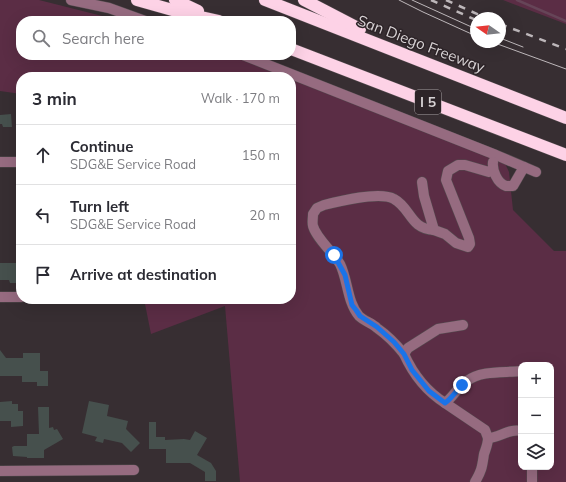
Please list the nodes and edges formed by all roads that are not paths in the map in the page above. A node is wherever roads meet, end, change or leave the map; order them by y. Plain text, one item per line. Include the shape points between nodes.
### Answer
1 (71, 0) edge
2 (138, 0) edge
3 (175, 0) edge
4 (265, 0) edge
5 (304, 0) edge
6 (131, 16) edge
7 (196, 16) edge
8 (209, 16) edge
9 (296, 51) edge
10 (256, 60) edge
11 (286, 72) edge
12 (296, 76) edge
13 (494, 90) junction
14 (566, 118) edge
15 (496, 155) junction
16 (566, 155) edge
17 (0, 162) edge
18 (16, 162) edge
19 (524, 167) junction
20 (493, 168) junction
21 (536, 172) dead end
22 (422, 182) dead end
23 (434, 230) junction
24 (0, 297) edge
25 (16, 297) edge
26 (463, 325) dead end
27 (404, 354) junction
28 (518, 371) edge
29 (445, 403) junction
30 (518, 430) edge
31 (488, 438) junction
32 (134, 470) dead end
33 (532, 470) edge
34 (0, 471) edge
35 (475, 482) edge
36 (532, 482) edge

1 - 6 street via 109,8
2 - 7 highway
3 - 8 highway
4 - 13 highway, San Diego Freeway / I 5
5 - 13 highway via 346,23
9 - 16 highway, I 5
10 - 11 street
12 - 15 street
13 - 14 highway, San Diego Freeway / I 5
15 - 19 street
15 - 20 street
17 - 18 street
19 - 20 street via 513,186 500,183
19 - 21 street
20 - 23 street via 489,172 458,165 448,171 446,180 469,238 468,247
22 - 23 street
23 - 27 street via 420,227 393,198 378,195 324,205 312,214 312,226 345,275 352,305 360,316 377,327
24 - 25 street
26 - 27 street via 438,329 408,348
27 - 29 street via 412,370 429,391
28 - 29 street via 487,373 468,380
29 - 31 street via 485,430
30 - 31 street
31 - 35 street via 482,470
32 - 34 street
33 - 36 street

